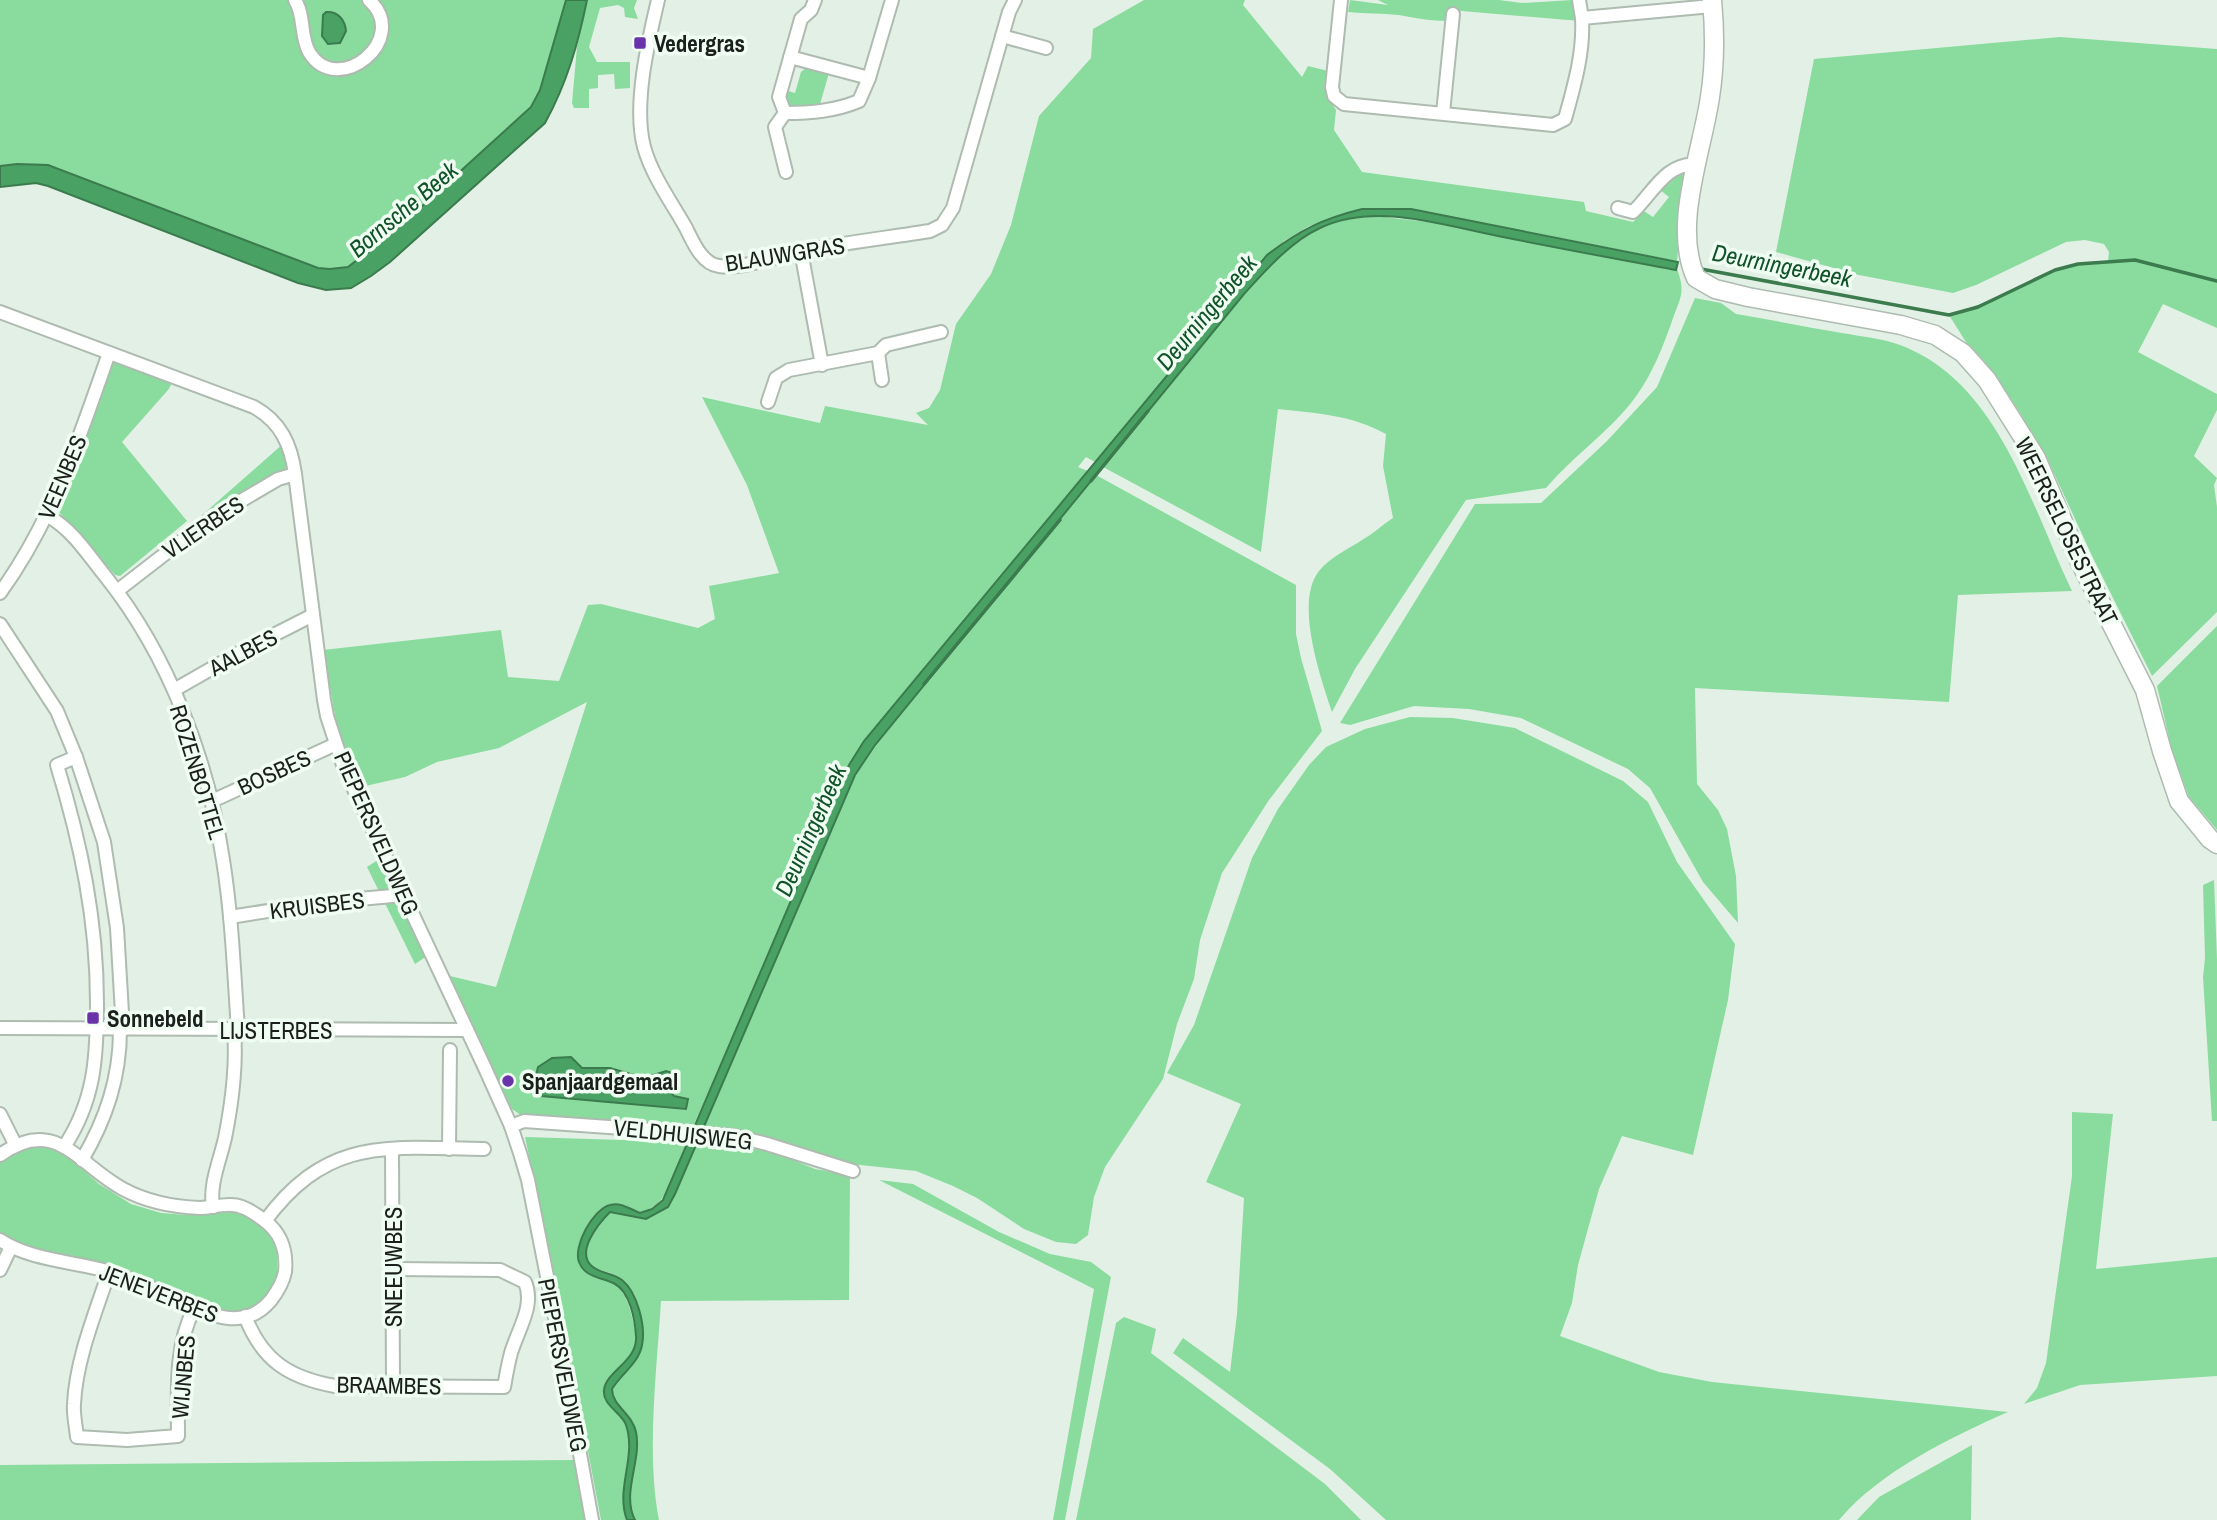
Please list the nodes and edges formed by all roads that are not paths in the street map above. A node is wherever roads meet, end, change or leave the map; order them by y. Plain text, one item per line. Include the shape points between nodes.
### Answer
1 (295, 0) edge
2 (369, 0) edge
3 (659, 0) edge
4 (815, 0) edge
5 (892, 0) edge
6 (1015, 0) edge
7 (1341, 0) edge
8 (1579, 0) edge
9 (1712, 3) edge
10 (1453, 14) dead end
11 (1582, 18) junction
12 (1002, 36) junction
13 (1046, 48) dead end
14 (790, 57) junction
15 (869, 78) junction
16 (785, 113) junction
17 (1443, 113) junction
18 (1697, 165) junction
19 (786, 172) dead end
20 (1618, 208) dead end
21 (801, 251) junction
22 (0, 312) edge
23 (941, 332) dead end
24 (109, 353) junction
25 (878, 353) junction
26 (822, 365) junction
27 (882, 380) dead end
28 (768, 402) dead end
29 (295, 474) junction
30 (48, 516) junction
31 (117, 591) junction
32 (0, 593) edge
33 (313, 615) junction
34 (0, 624) edge
35 (174, 690) junction
36 (336, 744) junction
37 (76, 757) junction
38 (212, 801) junction
39 (2217, 844) edge
40 (404, 895) junction
41 (230, 917) junction
42 (0, 1028) edge
43 (97, 1030) junction
44 (122, 1030) junction
45 (236, 1030) junction
46 (467, 1030) junction
47 (450, 1050) dead end
48 (0, 1114) edge
49 (510, 1126) junction
50 (15, 1144) junction
51 (64, 1147) junction
52 (393, 1149) junction
53 (449, 1149) junction
54 (484, 1149) dead end
55 (0, 1155) edge
56 (82, 1160) junction
57 (853, 1171) dead end
58 (213, 1207) junction
59 (265, 1220) junction
60 (6, 1244) edge
61 (393, 1269) junction
62 (0, 1270) edge
63 (109, 1272) junction
64 (194, 1309) junction
65 (246, 1317) junction
66 (393, 1386) junction
67 (592, 1520) edge

1 - 2 street via 309,52 317,61 339,69 368,59 377,43 379,13
3 - 21 street, BLAUWGRAS via 642,82 644,147 697,248 708,263 717,266
4 - 14 street via 801,19
5 - 15 street
6 - 12 street, BLAUWGRAS
7 - 17 street via 1334,96 1344,104
8 - 11 street
9 - 11 street
9 - 18 street, WEERSELOSESTRAAT via 1714,69
10 - 17 street
11 - 17 street via 1578,70 1560,123
12 - 13 street
12 - 21 street, BLAUWGRAS via 953,208 942,225 930,231
14 - 15 street
14 - 16 street via 779,96
15 - 16 street via 859,101 841,108
16 - 19 street via 775,127
18 - 20 street via 1671,171 1633,212
18 - 39 street, WEERSELOSESTRAAT via 1686,237 1696,278 1715,289 1748,297 1935,335 1963,353 1987,380 2036,458 2080,562 2145,690 2179,801
21 - 26 street
22 - 24 street, PIEPERSVELDWEG
23 - 25 street via 886,345
24 - 29 street, PIEPERSVELDWEG via 263,412 286,438
24 - 30 street, VEENBES
25 - 26 street
25 - 27 street
26 - 28 street via 789,370 776,378
29 - 31 street, VLIERBES via 278,479 210,519
29 - 33 street, PIEPERSVELDWEG
30 - 31 street, ROZENBOTTEL via 64,526
30 - 32 street, VEENBES
31 - 35 street, ROZENBOTTEL via 138,620
33 - 35 street, AALBES
33 - 36 street, PIEPERSVELDWEG via 324,700
34 - 37 street via 57,711
35 - 38 street, ROZENBOTTEL
36 - 38 street, BOSBES
36 - 40 street, PIEPERSVELDWEG
37 - 43 street via 57,765 76,828 92,911
37 - 44 street via 104,842 117,928
38 - 41 street, ROZENBOTTEL
40 - 41 street, KRUISBES
40 - 46 street, PIEPERSVELDWEG
41 - 45 street, ROZENBOTTEL
42 - 43 street, LIJSTERBES
43 - 44 street, LIJSTERBES
43 - 51 street via 91,1089
44 - 45 street, LIJSTERBES
44 - 56 street via 109,1104
45 - 46 street, LIJSTERBES
45 - 58 street, ROZENBOTTEL via 232,1094 211,1197
46 - 49 street, PIEPERSVELDWEG
47 - 53 street
48 - 50 street
49 - 57 street, VELDHUISWEG via 524,1121 709,1133 751,1139
49 - 67 street, PIEPERSVELDWEG via 528,1180
50 - 51 street via 45,1138
50 - 55 street
51 - 56 street
52 - 53 street
52 - 59 street via 333,1160 310,1173
52 - 61 street, SNEEUWBES
53 - 54 street
56 - 58 street via 134,1195 158,1203
58 - 59 street via 232,1205
59 - 65 street, JENEVERBES via 284,1245 284,1276 267,1305
60 - 62 street
60 - 63 street, JENEVERBES via 26,1254
61 - 66 street, SNEEUWBES
61 - 66 street, BRAAMBES via 500,1270 525,1282 529,1292 504,1387
63 - 64 street, JENEVERBES
63 - 64 street, WIJNBES via 74,1405 77,1437 178,1436 183,1340
64 - 65 street, JENEVERBES via 225,1320
65 - 66 street, BRAAMBES via 272,1360 289,1373 335,1386

